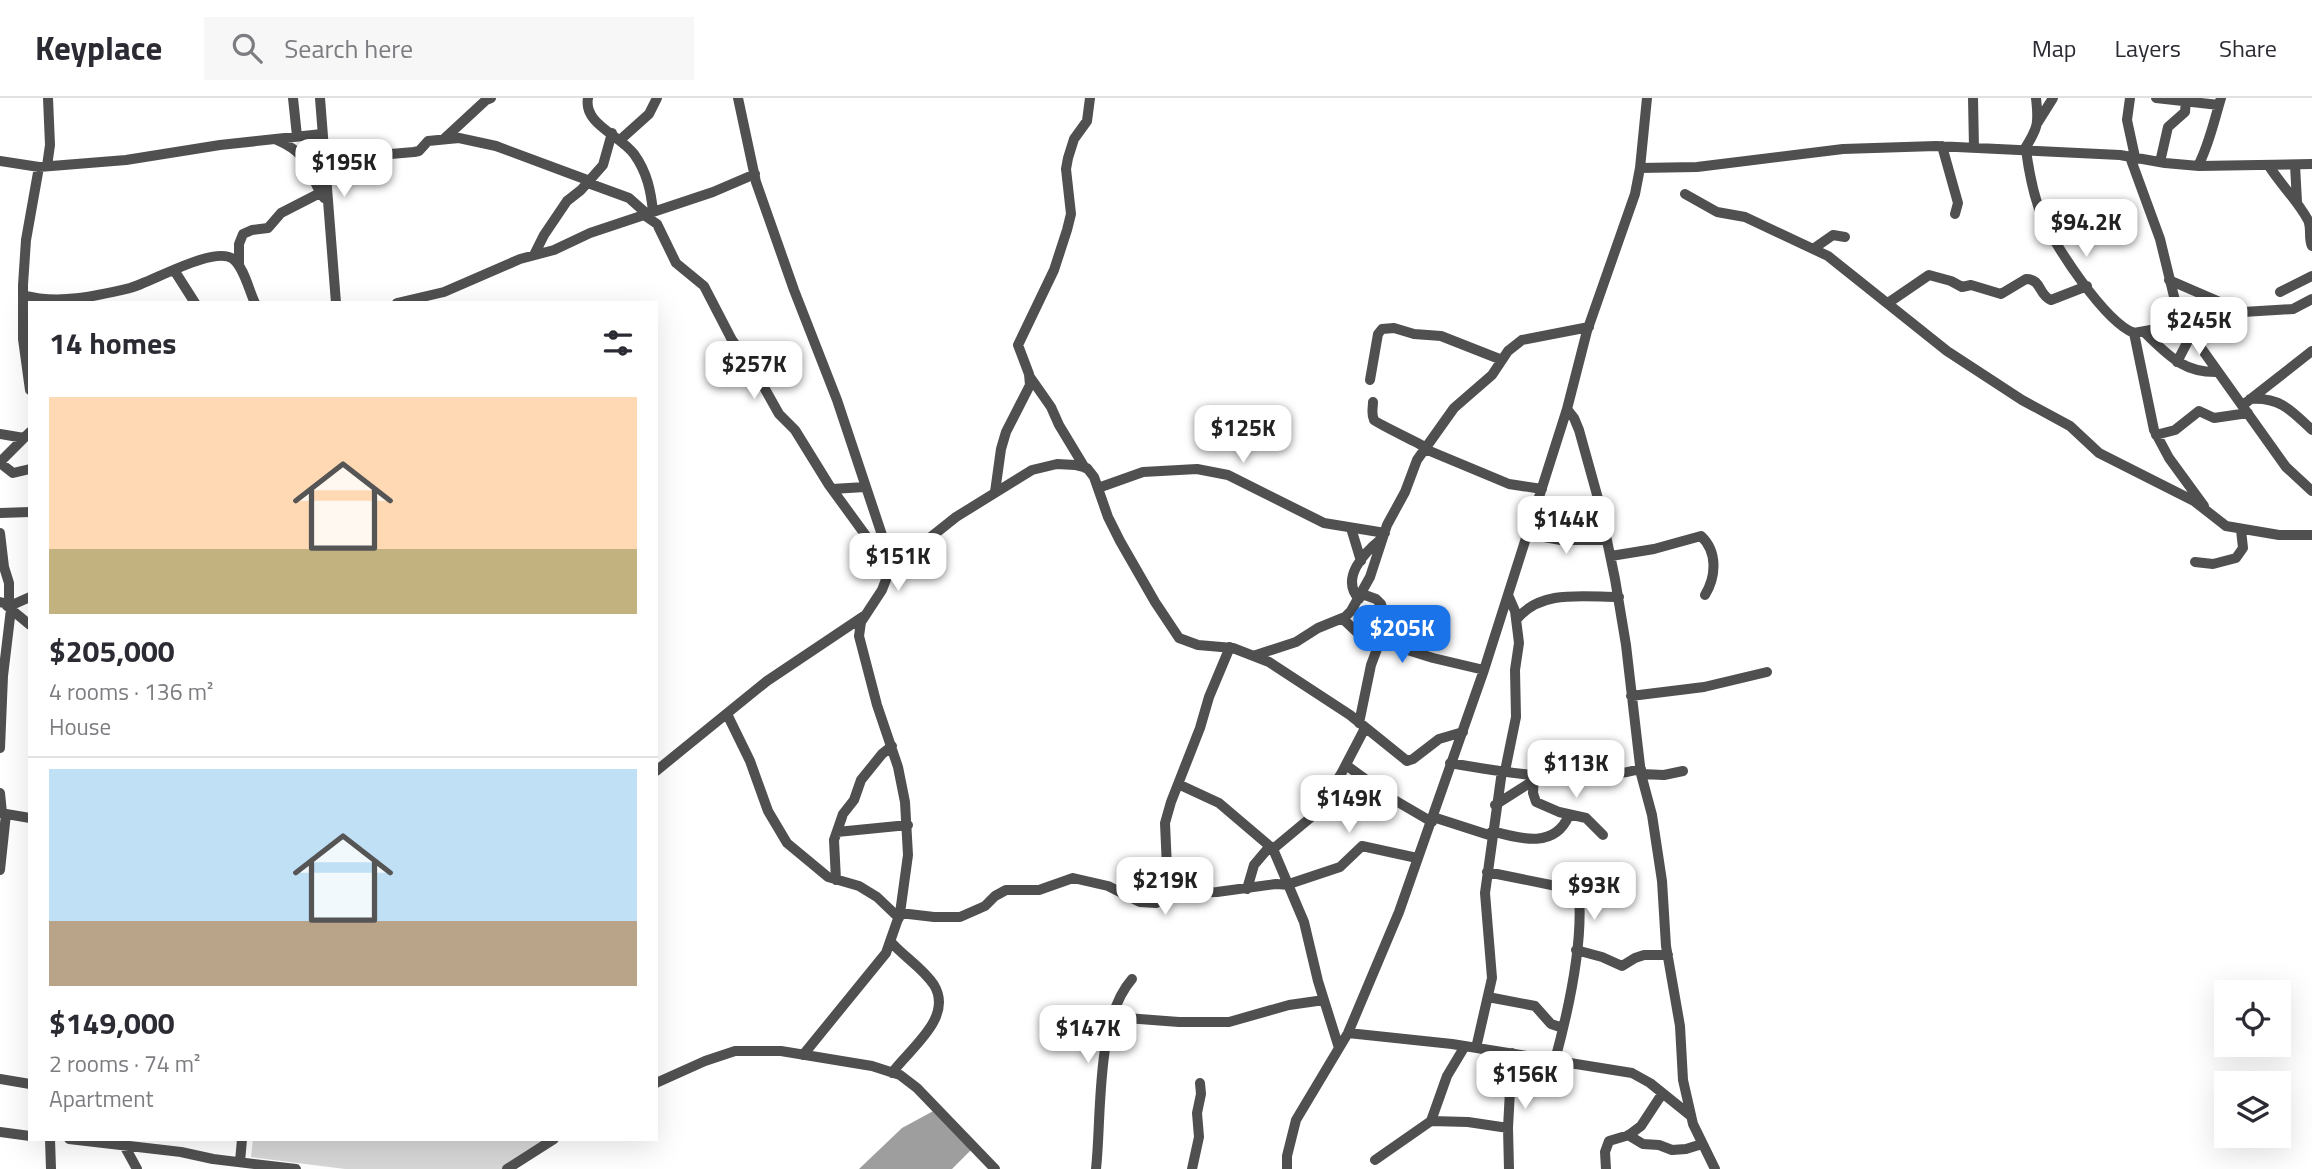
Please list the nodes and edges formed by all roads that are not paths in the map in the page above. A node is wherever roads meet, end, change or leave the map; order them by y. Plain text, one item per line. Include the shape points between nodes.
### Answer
1 (48, 98) edge
2 (293, 98) edge
3 (320, 98) edge
4 (491, 98) edge
5 (588, 98) edge
6 (657, 98) edge
7 (738, 98) edge
8 (1090, 98) edge
9 (1647, 98) edge
10 (1972, 98) edge
11 (2036, 98) edge
12 (2053, 98) edge
13 (2130, 98) edge
14 (2156, 98) edge
15 (2186, 100) junction
16 (2220, 101) edge
17 (2038, 122) junction
18 (322, 134) junction
19 (299, 136) junction
20 (616, 136) junction
21 (445, 138) junction
22 (274, 139) junction
23 (1942, 146) junction
24 (1975, 148) junction
25 (2025, 150) junction
26 (323, 155) junction
27 (2132, 157) junction
28 (0, 161) edge
29 (307, 162) junction
30 (2160, 162) junction
31 (2312, 164) edge
32 (2295, 165) junction
33 (43, 166) junction
34 (2198, 166) junction
35 (2269, 166) junction
36 (1640, 168) junction
37 (755, 174) junction
38 (589, 182) junction
39 (320, 192) junction
40 (1685, 194) dead end
41 (2297, 202) junction
42 (328, 204) junction
43 (648, 213) junction
44 (1955, 214) dead end
45 (1844, 237) dead end
46 (2312, 246) edge
47 (1813, 248) junction
48 (534, 255) junction
49 (239, 265) junction
50 (174, 270) junction
51 (2312, 276) edge
52 (2169, 280) junction
53 (2087, 286) junction
54 (453, 288) junction
55 (2280, 292) dead end
56 (23, 295) junction
57 (2312, 299) edge
58 (73, 301) edge
59 (194, 301) edge
60 (254, 301) edge
61 (336, 301) edge
62 (404, 301) edge
63 (438, 301) edge
64 (1888, 303) junction
65 (2184, 324) junction
66 (1589, 327) junction
67 (2139, 332) junction
68 (2191, 335) junction
69 (2312, 352) edge
70 (1502, 360) junction
71 (2177, 362) junction
72 (2218, 372) junction
73 (28, 376) edge
74 (1030, 377) junction
75 (1370, 380) dead end
76 (1373, 402) dead end
77 (2247, 405) junction
78 (1567, 409) junction
79 (2312, 430) edge
80 (0, 434) edge
81 (27, 435) edge
82 (2156, 435) junction
83 (1425, 448) junction
84 (0, 462) edge
85 (1085, 468) junction
86 (28, 469) edge
87 (865, 487) junction
88 (1098, 488) junction
89 (832, 489) junction
90 (1542, 489) junction
91 (2312, 491) edge
92 (995, 492) junction
93 (28, 512) edge
94 (2207, 512) junction
95 (0, 513) edge
96 (1352, 528) junction
97 (2241, 530) junction
98 (0, 533) edge
99 (1527, 534) junction
100 (1384, 535) junction
101 (2312, 535) edge
102 (1607, 540) junction
103 (1611, 556) junction
104 (1361, 561) junction
105 (2195, 562) dead end
106 (888, 569) junction
107 (1508, 595) junction
108 (1705, 595) dead end
109 (1360, 596) junction
110 (1619, 597) junction
111 (28, 598) edge
112 (6, 605) edge
113 (866, 615) junction
114 (1343, 619) junction
115 (1517, 619) junction
116 (28, 623) edge
117 (1380, 641) junction
118 (1392, 645) junction
119 (1230, 647) junction
120 (1256, 655) junction
121 (1484, 670) junction
122 (1767, 672) dead end
123 (1631, 696) junction
124 (727, 714) junction
125 (1362, 725) junction
126 (1463, 732) junction
127 (892, 746) junction
128 (0, 748) edge
129 (1450, 763) junction
130 (1346, 765) junction
131 (658, 769) edge
132 (1641, 771) junction
133 (1683, 771) dead end
134 (1502, 775) junction
135 (1534, 778) junction
136 (1178, 784) junction
137 (1516, 791) junction
138 (0, 793) edge
139 (1534, 799) junction
140 (1495, 805) junction
141 (3, 813) edge
142 (1569, 815) junction
143 (28, 818) edge
144 (1433, 820) junction
145 (908, 825) junction
146 (837, 832) junction
147 (1492, 834) junction
148 (1603, 835) dead end
149 (1271, 848) junction
150 (1418, 858) junction
151 (0, 870) edge
152 (1487, 872) junction
153 (836, 880) junction
154 (1289, 884) junction
155 (1247, 889) junction
156 (1167, 893) junction
157 (900, 915) junction
158 (891, 942) junction
159 (1576, 950) junction
160 (1668, 955) junction
161 (1132, 979) dead end
162 (1488, 997) junction
163 (1324, 1000) junction
164 (1113, 1017) junction
165 (1563, 1028) junction
166 (1348, 1033) junction
167 (1471, 1047) junction
168 (1339, 1048) junction
169 (1512, 1053) junction
170 (803, 1055) junction
171 (1555, 1060) junction
172 (892, 1073) junction
173 (0, 1079) edge
174 (658, 1082) edge
175 (1200, 1083) dead end
176 (28, 1084) edge
177 (1662, 1094) junction
178 (1691, 1116) junction
179 (1431, 1121) junction
180 (1508, 1128) junction
181 (0, 1132) edge
182 (1628, 1135) junction
183 (28, 1136) edge
184 (50, 1141) edge
185 (101, 1141) edge
186 (242, 1141) edge
187 (551, 1141) edge
188 (1702, 1144) junction
189 (125, 1147) junction
190 (1375, 1160) dead end
191 (240, 1162) junction
192 (210, 1164) edge
193 (51, 1169) edge
194 (137, 1169) edge
195 (296, 1169) edge
196 (507, 1169) edge
197 (995, 1169) edge
198 (1096, 1169) edge
199 (1192, 1169) edge
200 (1287, 1169) edge
201 (1509, 1169) edge
202 (1606, 1169) edge
203 (1715, 1169) edge

1 - 33 street via 50,145
2 - 19 street
3 - 18 street
4 - 21 street
5 - 20 street via 588,113 594,122
6 - 20 street via 649,114
7 - 37 street
8 - 74 street via 1087,121 1074,139 1066,169 1071,214 1067,230 1054,270 1018,345
9 - 36 street
10 - 24 street
11 - 17 street
12 - 17 street
13 - 27 street via 2127,120
14 - 15 street
15 - 16 street
15 - 30 street via 2185,112 2168,127
16 - 34 street
17 - 25 street
18 - 19 street
18 - 26 street
19 - 22 street
19 - 29 street
20 - 38 street
20 - 43 street via 643,168 650,188
21 - 26 street via 425,142 414,152
21 - 38 street via 502,148
22 - 29 street via 295,148
22 - 33 street via 126,160
23 - 24 street
23 - 36 street via 1843,149 1697,167
23 - 44 street via 1958,203
24 - 25 street
25 - 27 street
25 - 53 street via 2042,216
26 - 42 street
27 - 30 street
27 - 52 street
28 - 33 street
29 - 39 street
30 - 34 street
31 - 32 street
32 - 35 street
32 - 41 street
33 - 56 street via 26,240
34 - 35 street
35 - 41 street
36 - 66 street via 1636,194
37 - 43 street
37 - 87 street
38 - 43 street via 629,198
38 - 48 street via 567,201
39 - 42 street
39 - 49 street via 281,214 268,228 243,234
40 - 47 street via 1717,212 1745,217
41 - 46 street via 2310,224
42 - 61 street
43 - 48 street
43 - 89 street via 676,262 704,286 732,340
45 - 47 street via 1833,235
47 - 64 street
48 - 54 street
49 - 50 street via 220,256
49 - 60 street
50 - 58 street via 131,288
50 - 59 street
51 - 55 street
52 - 57 street via 2243,312 2292,309
52 - 65 street
53 - 64 street via 2051,300 2031,279 2001,294 1929,275
53 - 67 street via 2116,322
54 - 62 street
54 - 63 street
56 - 58 street
56 - 73 street
64 - 94 street via 1928,338 2070,426 2099,453
65 - 67 street
65 - 68 street
66 - 70 street via 1522,340
66 - 78 street
67 - 71 street
67 - 82 street via 2145,395
68 - 71 street
68 - 72 street
69 - 77 street
70 - 75 street via 1441,336 1388,327 1378,334
70 - 83 street via 1492,375 1454,408
71 - 72 street via 2203,373
72 - 77 street
74 - 85 street
74 - 92 street via 1028,391 1006,432
76 - 83 street via 1377,424
77 - 79 street via 2272,399
77 - 82 street via 2214,418 2199,411 2175,430
77 - 91 street via 2286,467
78 - 90 street
78 - 102 street via 1579,430
80 - 81 street
81 - 84 street
82 - 94 street
83 - 90 street via 1509,484
83 - 100 street
84 - 86 street via 13,473
85 - 88 street
85 - 92 street via 1057,464 1032,470
87 - 89 street
87 - 106 street via 886,547
88 - 96 street via 1143,472 1197,469 1228,475 1315,519
88 - 119 street via 1120,541 1179,638 1198,646
89 - 106 street
90 - 99 street
92 - 106 street
93 - 95 street
94 - 97 street
96 - 100 street
96 - 104 street
97 - 101 street
97 - 105 street via 2243,548 2236,558 2213,564
98 - 112 street via 9,583
99 - 102 street
99 - 107 street
100 - 104 street
100 - 109 street
102 - 103 street
103 - 108 street via 1700,536 1712,555 1714,573
103 - 110 street
104 - 109 street via 1350,585
106 - 113 street via 882,590
107 - 115 street
107 - 121 street
109 - 114 street
109 - 118 street via 1381,604
110 - 115 street via 1558,596 1526,608
110 - 123 street
111 - 112 street
112 - 116 street
112 - 128 street
113 - 124 street via 767,681
113 - 127 street via 859,636
114 - 117 street via 1360,635
114 - 120 street
115 - 134 street via 1516,717
117 - 118 street
117 - 125 street via 1371,665
118 - 121 street
119 - 120 street
119 - 136 street
120 - 125 street
121 - 126 street
122 - 123 street via 1704,687
123 - 132 street
124 - 131 street
124 - 153 street via 777,829 799,855
125 - 126 street via 1407,761 1439,739
125 - 130 street
126 - 129 street
127 - 145 street
127 - 146 street via 861,780
129 - 134 street
129 - 144 street
130 - 144 street via 1391,799
130 - 149 street via 1315,814
132 - 133 street via 1664,775
132 - 135 street
132 - 160 street via 1662,881
134 - 135 street
134 - 137 street
134 - 140 street
135 - 137 street
135 - 139 street
136 - 149 street via 1219,803
136 - 156 street via 1165,823
137 - 139 street
137 - 140 street
138 - 141 street
139 - 142 street
140 - 147 street
141 - 143 street
141 - 151 street
142 - 147 street via 1560,831 1548,837
142 - 148 street via 1586,818
144 - 147 street
144 - 150 street
145 - 146 street
145 - 157 street
146 - 153 street
147 - 152 street
149 - 154 street
149 - 155 street via 1254,865
150 - 154 street via 1362,846 1340,867
150 - 166 street
152 - 159 street via 1576,892 1580,909
152 - 162 street via 1492,978
153 - 157 street via 859,886
154 - 155 street
154 - 163 street
155 - 156 street
156 - 157 street via 1156,904 1140,902 1108,886 1073,878 1039,890 1006,890 960,917
157 - 158 street
158 - 170 street
158 - 172 street via 926,976 938,997 932,1025
159 - 160 street via 1622,966 1644,955
159 - 165 street
160 - 178 street
161 - 164 street
162 - 165 street via 1535,1006 1550,1024
162 - 167 street
163 - 164 street via 1229,1022
163 - 168 street
164 - 198 street via 1104,1051
165 - 171 street
166 - 167 street
166 - 168 street
167 - 169 street
167 - 179 street via 1447,1076
168 - 200 street via 1296,1120
169 - 171 street
169 - 180 street
170 - 172 street
170 - 174 street via 735,1051
171 - 177 street via 1633,1073
172 - 197 street via 917,1088
173 - 176 street
175 - 199 street via 1199,1137
177 - 178 street
177 - 182 street via 1641,1126
178 - 188 street
179 - 180 street
179 - 190 street
180 - 201 street
181 - 183 street
182 - 188 street via 1672,1150
182 - 202 street via 1606,1145
184 - 193 street
185 - 189 street
186 - 191 street
187 - 196 street
188 - 203 street
189 - 192 street via 181,1152
189 - 194 street
191 - 192 street
191 - 195 street

